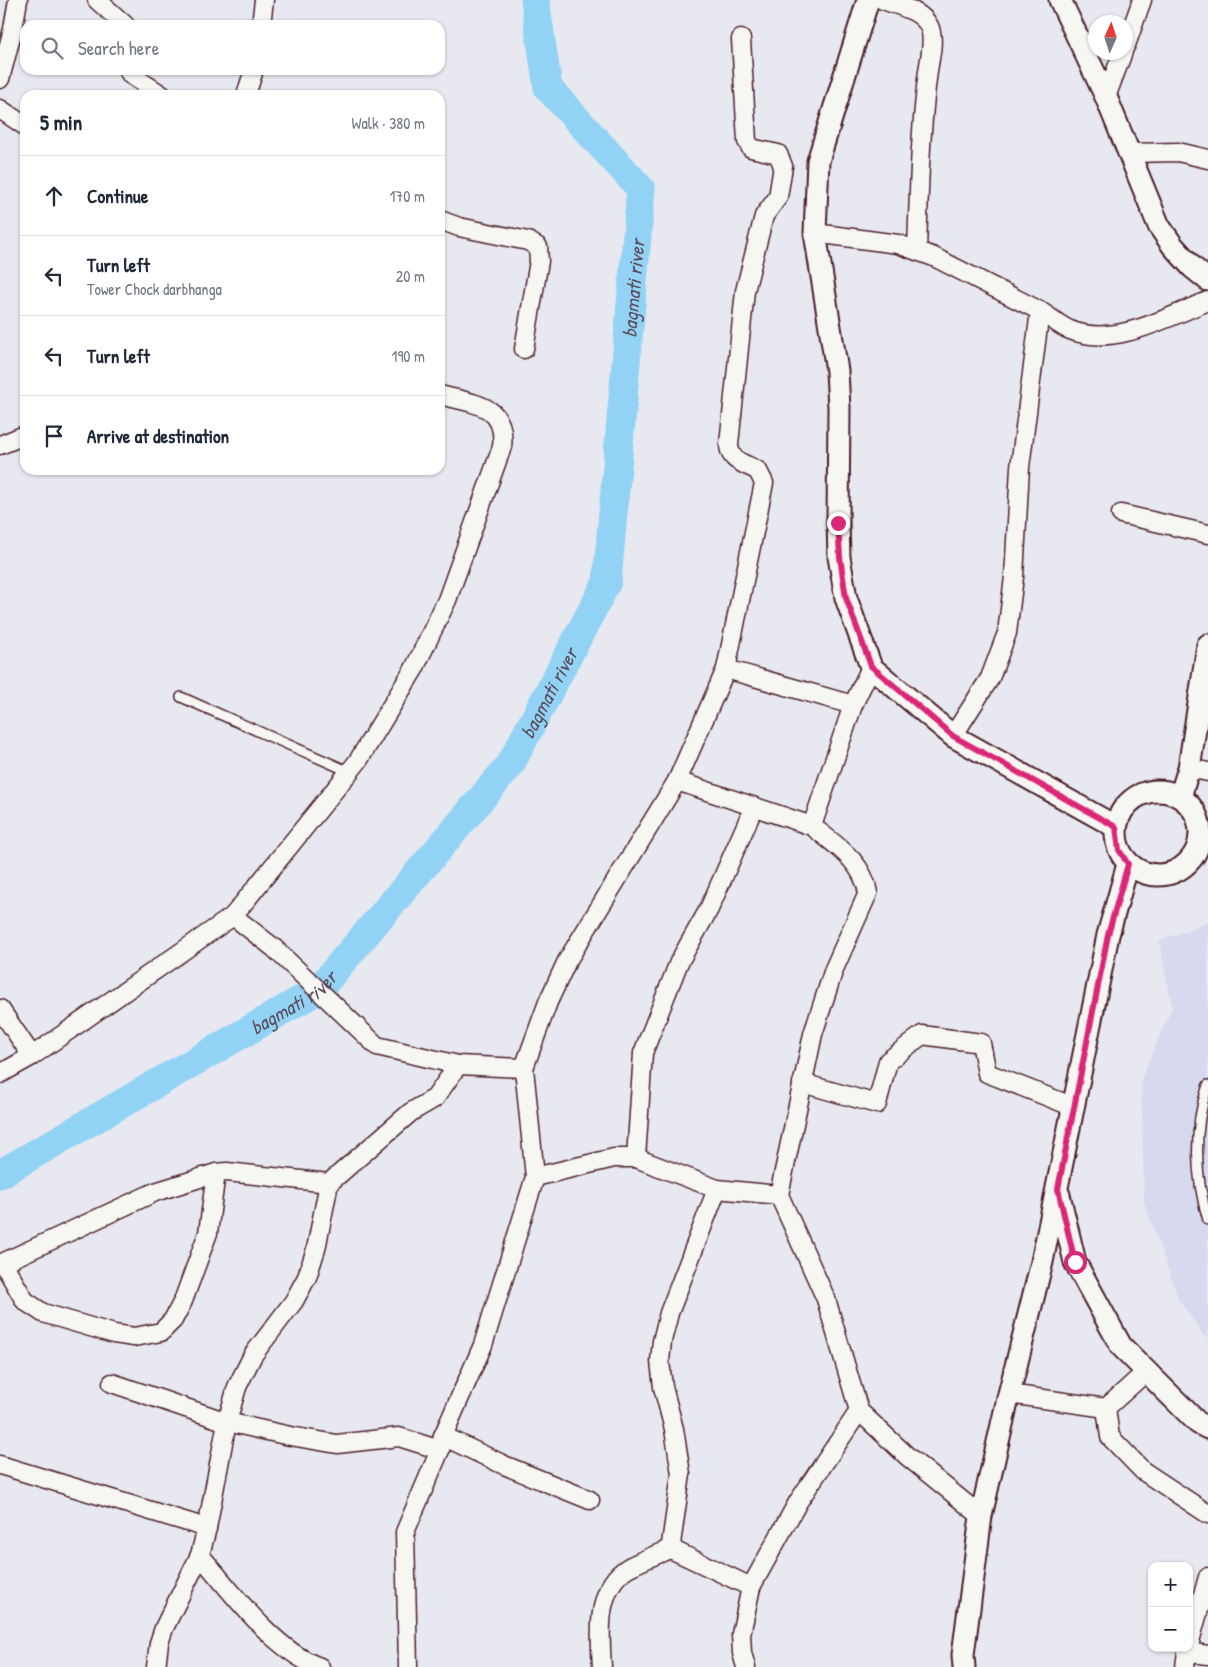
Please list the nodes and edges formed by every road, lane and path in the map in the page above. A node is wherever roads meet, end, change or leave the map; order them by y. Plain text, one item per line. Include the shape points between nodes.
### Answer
1 (18, 0) edge
2 (97, 0) edge
3 (264, 0) edge
4 (868, 0) edge
5 (883, 0) edge
6 (1060, 0) edge
7 (1142, 0) edge
8 (119, 20) edge
9 (262, 20) edge
10 (1133, 25) edge
11 (741, 39) dead end
12 (1120, 60) edge
13 (3, 61) edge
14 (132, 75) edge
15 (252, 75) edge
16 (0, 79) edge
17 (155, 90) edge
18 (248, 90) edge
19 (1106, 97) junction
20 (0, 109) edge
21 (20, 123) edge
22 (1129, 153) junction
23 (1208, 159) edge
24 (445, 222) edge
25 (815, 232) junction
26 (918, 251) junction
27 (1208, 280) edge
28 (1208, 301) edge
29 (1040, 311) junction
30 (524, 349) dead end
31 (445, 396) edge
32 (20, 437) edge
33 (0, 445) edge
34 (1121, 514) dead end
35 (1208, 534) edge
36 (1208, 645) edge
37 (871, 666) junction
38 (726, 669) junction
39 (180, 697) dead end
40 (853, 705) junction
41 (953, 736) junction
42 (1198, 770) edge
43 (350, 772) junction
44 (677, 781) junction
45 (1180, 797) junction
46 (754, 807) junction
47 (812, 826) junction
48 (1116, 827) junction
49 (1204, 838) edge
50 (1128, 864) junction
51 (233, 916) junction
52 (0, 1009) edge
53 (32, 1056) junction
54 (458, 1065) junction
55 (524, 1068) junction
56 (0, 1074) edge
57 (802, 1084) junction
58 (1208, 1085) edge
59 (1074, 1107) junction
60 (636, 1158) junction
61 (216, 1173) junction
62 (535, 1177) junction
63 (329, 1183) junction
64 (717, 1189) junction
65 (1058, 1189) junction
66 (779, 1195) junction
67 (1208, 1220) edge
68 (2, 1263) edge
69 (1147, 1371) junction
70 (112, 1383) dead end
71 (1008, 1394) junction
72 (1106, 1408) junction
73 (859, 1411) junction
74 (227, 1422) junction
75 (1208, 1428) edge
76 (441, 1443) junction
77 (0, 1465) edge
78 (590, 1500) dead end
79 (1208, 1514) edge
80 (981, 1516) junction
81 (208, 1528) junction
82 (672, 1548) junction
83 (200, 1555) junction
84 (1208, 1577) edge
85 (751, 1587) junction
86 (1188, 1653) edge
87 (1208, 1655) edge
88 (156, 1667) edge
89 (320, 1667) edge
90 (408, 1667) edge
91 (602, 1667) edge
92 (746, 1667) edge
93 (964, 1667) edge

1 - 13 street
2 - 8 street
3 - 9 street
4 - 25 street via 818,161
5 - 26 street via 915,12 931,31 921,122
6 - 19 street
7 - 10 street
11 - 38 street via 747,141 756,151 778,154 783,166 778,197 764,216 745,291 729,450 737,461 758,471 764,483
12 - 19 street
13 - 16 street
14 - 17 street
15 - 18 street
19 - 22 street
20 - 21 street
22 - 23 street via 1178,152
22 - 27 street via 1159,226 1192,267
24 - 30 street via 528,241 538,247 539,260
25 - 26 street via 898,244
25 - 37 street via 837,371 840,557 846,598
26 - 29 street
28 - 29 street via 1136,329 1113,334 1089,335 1070,330
29 - 41 street via 1020,467 1014,577 1006,633 990,678
31 - 43 street via 495,414 502,422 502,447 447,600 414,669
32 - 33 street
34 - 35 street
36 - 42 street
37 - 40 street
37 - 41 street
38 - 40 street
38 - 44 street
39 - 43 lane
40 - 47 street
41 - 48 street
42 - 45 street
43 - 51 street
44 - 46 street
44 - 55 street via 567,961
45 - 48 street via 1158,791 1135,798 1122,811
45 - 49 street via 1196,814
46 - 47 street
46 - 60 street via 709,909 679,962 643,1053
47 - 57 street via 850,857 866,880 868,893 825,995
48 - 50 street via 1119,850
49 - 50 street via 1192,859 1173,874 1149,875
50 - 59 street via 1108,935
51 - 53 street
51 - 54 street via 274,948 377,1046
52 - 53 street
53 - 56 street
54 - 55 street
54 - 63 street via 435,1098 412,1112
55 - 62 street
57 - 59 street via 877,1104 888,1061 922,1036 981,1043 987,1074
57 - 66 street
58 - 67 lane via 1198,1130 1197,1168
59 - 65 street
60 - 62 street via 614,1158
60 - 64 street
61 - 63 street
61 - 68 street via 155,1192
61 - 68 street via 208,1234 183,1301 173,1320 161,1332 134,1337 120,1335 43,1313 25,1301
62 - 76 street via 484,1345
63 - 74 street via 307,1277 294,1301 244,1370
64 - 66 street
64 - 82 street via 669,1314 662,1341 662,1386 674,1429 681,1474
65 - 69 street via 1075,1262 1121,1346
65 - 71 street
66 - 73 street via 826,1299
69 - 72 street
69 - 75 street via 1198,1423
70 - 74 street
71 - 72 street
71 - 80 street
72 - 79 street via 1110,1437 1143,1472
73 - 80 street via 907,1456
73 - 85 street via 798,1502
74 - 76 street via 337,1444 399,1438
74 - 81 street
76 - 78 street
76 - 90 street via 405,1532
77 - 81 street
80 - 93 street
81 - 83 street
82 - 85 street
82 - 91 street via 628,1568 616,1578 606,1595 600,1636
83 - 88 street via 164,1628
83 - 89 street via 275,1638
84 - 86 street
85 - 92 street via 741,1634
86 - 87 street

